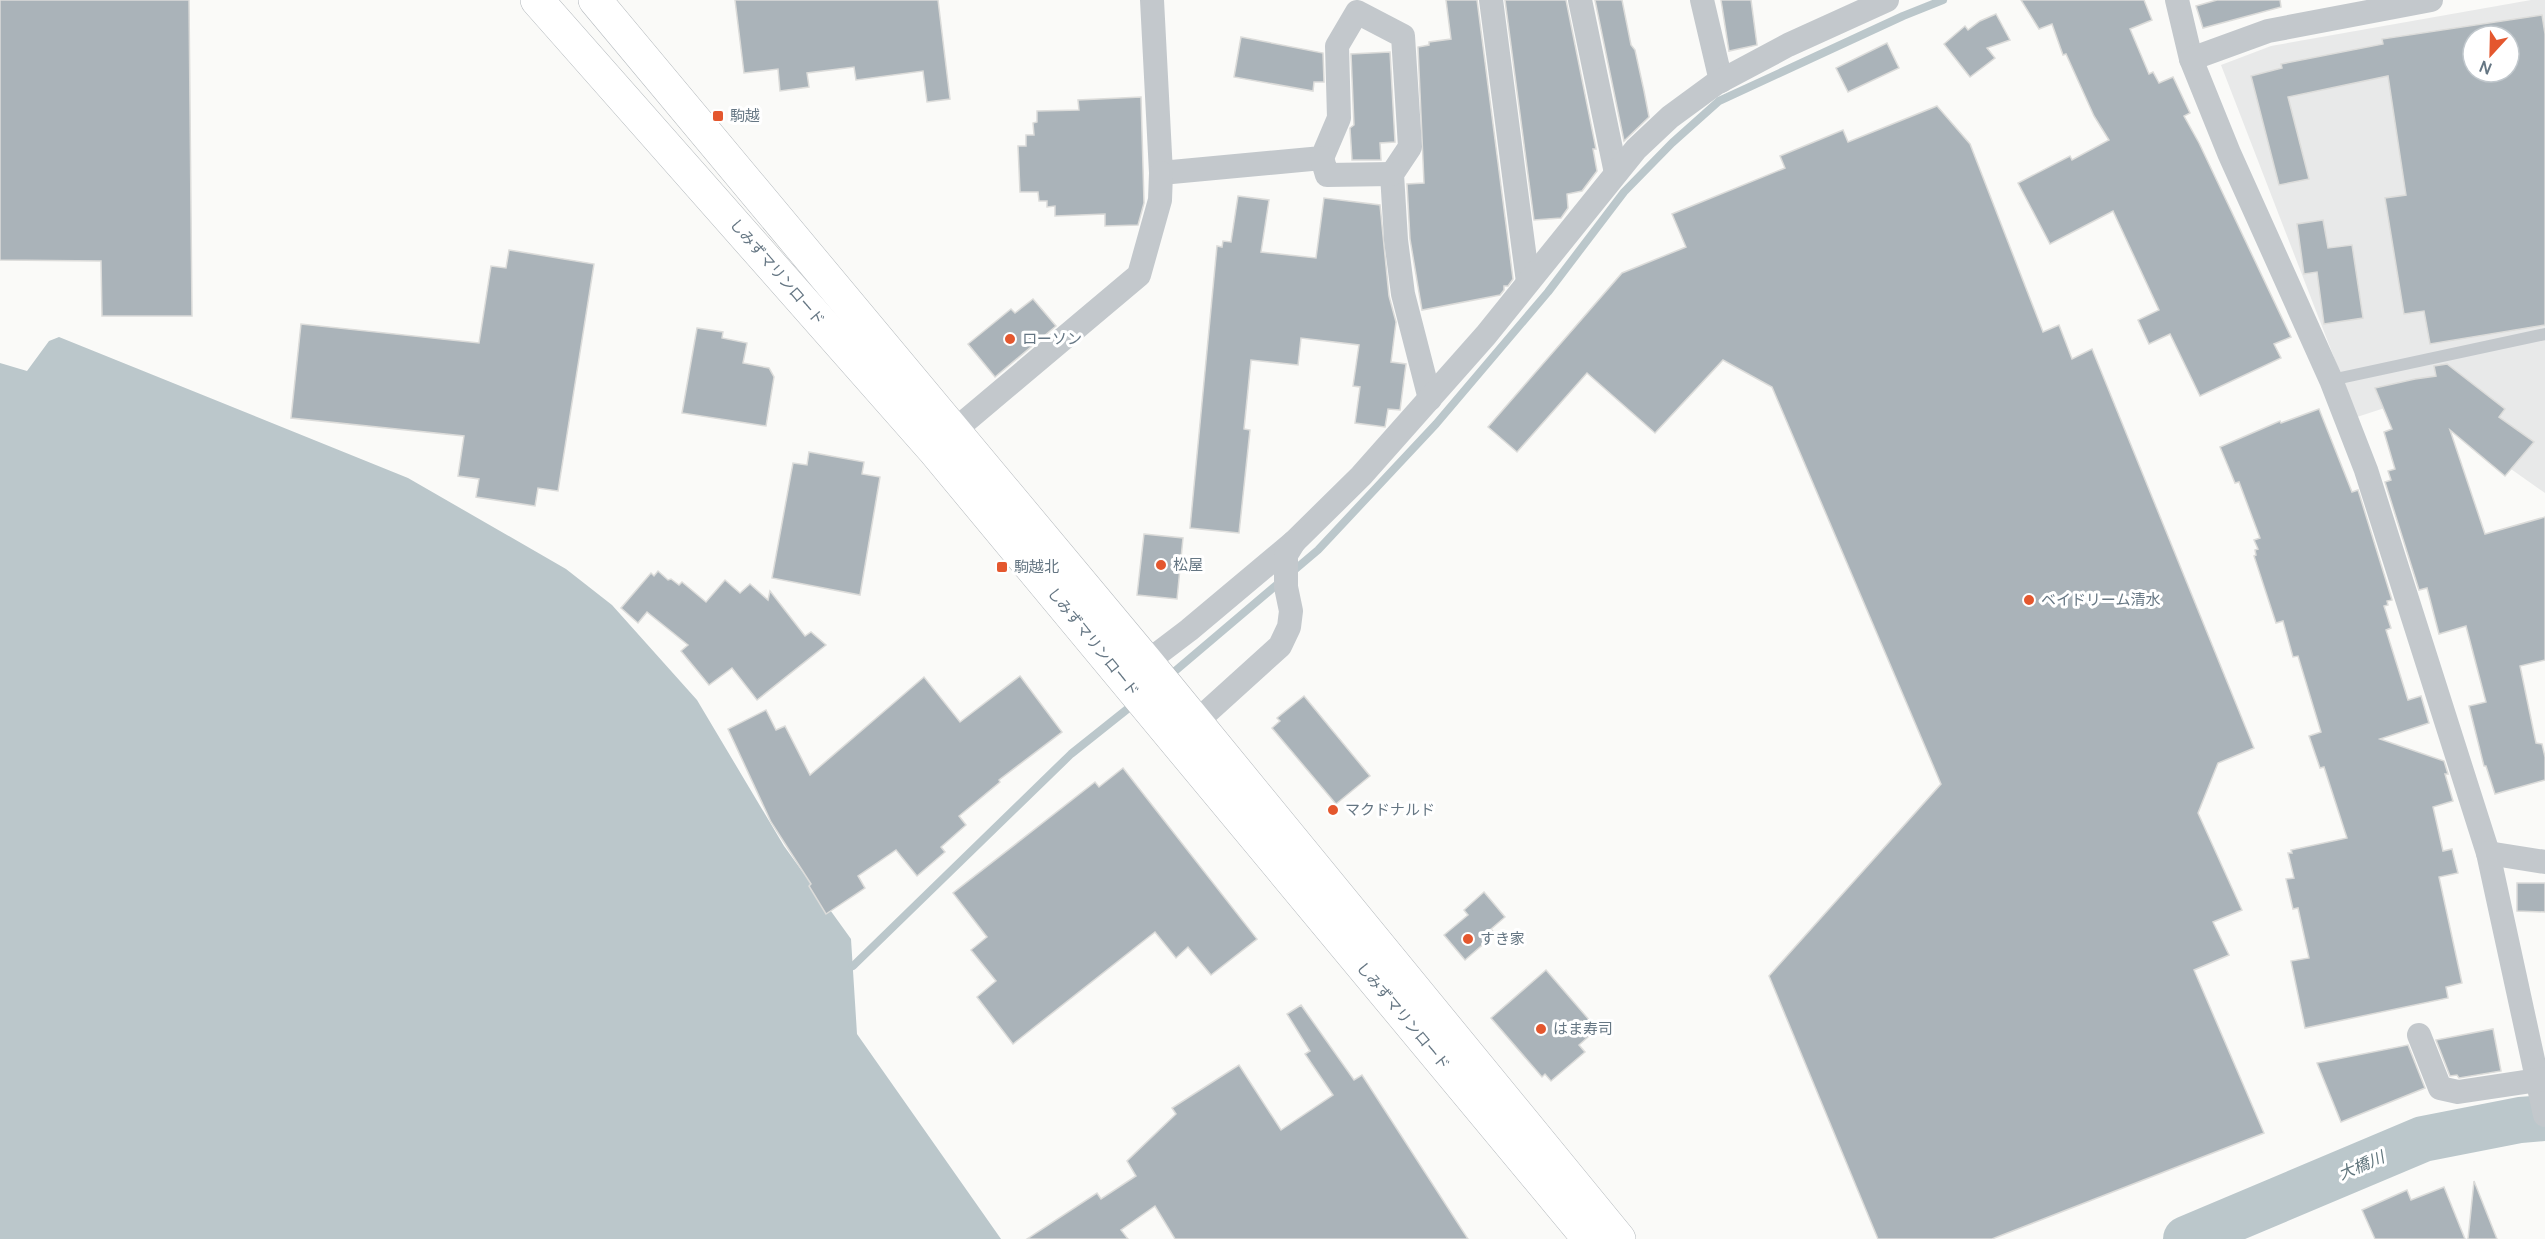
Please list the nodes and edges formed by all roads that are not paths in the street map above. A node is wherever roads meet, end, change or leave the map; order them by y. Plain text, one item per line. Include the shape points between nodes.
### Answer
1 (537, 0) edge
2 (595, 0) edge
3 (1152, 0) edge
4 (1491, 0) edge
5 (1580, 0) edge
6 (1702, 0) edge
7 (1887, 0) edge
8 (2177, 0) edge
9 (2431, 0) edge
10 (2191, 59) junction
11 (1721, 81) junction
12 (1322, 158) junction
13 (1161, 173) junction
14 (1616, 173) junction
15 (1392, 174) junction
16 (1528, 282) junction
17 (2545, 334) edge
18 (2331, 380) junction
19 (1430, 399) junction
20 (944, 440) junction
21 (1290, 548) junction
22 (1148, 686) junction
23 (1185, 732) junction
24 (2488, 853) junction
25 (2545, 862) edge
26 (2419, 1035) dead end
27 (2540, 1083) edge
28 (2545, 1115) edge
29 (1589, 1239) edge
30 (1619, 1239) edge

1 - 20 highway, しみずマリンロード
2 - 20 highway, しみずマリンロード
3 - 13 street
4 - 16 street
5 - 14 street
6 - 11 street
7 - 11 street
8 - 10 street
9 - 10 street via 2268,31
10 - 18 street
11 - 14 street via 1670,117
12 - 13 street
12 - 15 street via 1327,175
12 - 15 street via 1340,118 1337,46 1357,12 1403,36 1410,147
13 - 20 street via 1160,200 1139,275
14 - 16 street
15 - 19 street via 1403,294
16 - 19 street
17 - 18 lane
18 - 24 street via 2366,470
19 - 21 street
20 - 22 highway, しみずマリンロード
21 - 22 street via 1189,630
21 - 23 street via 1286,587 1291,611 1280,646
22 - 23 highway, しみずマリンロード
23 - 29 highway, しみずマリンロード
23 - 30 highway, しみずマリンロード
24 - 25 street
24 - 27 street
26 - 27 street via 2440,1088 2458,1092
27 - 28 street

